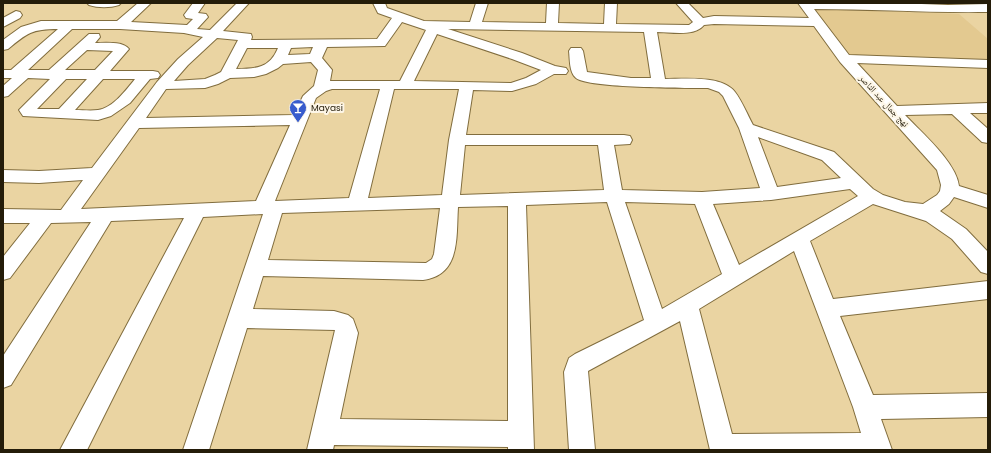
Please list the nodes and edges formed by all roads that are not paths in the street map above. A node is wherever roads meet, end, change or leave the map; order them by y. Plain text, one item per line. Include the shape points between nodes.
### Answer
1 (93, 3) edge
2 (115, 3) edge
3 (145, 3) edge
4 (199, 3) edge
5 (243, 3) edge
6 (379, 3) edge
7 (482, 3) edge
8 (553, 3) edge
9 (611, 3) edge
10 (682, 3) edge
11 (805, 4) edge
12 (863, 4) edge
13 (988, 8) edge
14 (16, 16) dead end
15 (399, 17) junction
16 (700, 22) junction
17 (817, 22) junction
18 (3, 23) edge
19 (113, 25) junction
20 (475, 25) junction
21 (68, 26) junction
22 (428, 26) junction
23 (552, 26) junction
24 (610, 27) junction
25 (650, 28) junction
26 (190, 29) junction
27 (214, 34) junction
28 (243, 44) junction
29 (286, 44) junction
30 (322, 44) junction
31 (3, 46) edge
32 (85, 46) junction
33 (576, 51) dead end
34 (315, 58) junction
35 (845, 59) junction
36 (279, 60) junction
37 (988, 64) edge
38 (552, 70) junction
39 (14, 74) edge
40 (58, 74) junction
41 (227, 74) junction
42 (99, 75) junction
43 (146, 75) junction
44 (581, 75) junction
45 (166, 80) junction
46 (659, 83) junction
47 (388, 85) junction
48 (405, 85) junction
49 (467, 85) junction
50 (322, 88) junction
51 (3, 93) edge
52 (988, 108) edge
53 (957, 110) junction
54 (894, 111) junction
55 (63, 114) junction
56 (299, 120) junction
57 (134, 122) junction
58 (747, 128) junction
59 (988, 138) edge
60 (605, 139) junction
61 (457, 140) junction
62 (624, 140) dead end
63 (96, 174) junction
64 (3, 176) edge
65 (854, 182) junction
66 (771, 194) junction
67 (946, 194) junction
68 (614, 196) junction
69 (872, 197) junction
70 (702, 198) junction
71 (516, 199) junction
72 (449, 201) junction
73 (988, 202) edge
74 (357, 204) junction
75 (269, 207) junction
76 (197, 210) junction
77 (923, 211) junction
78 (106, 214) junction
79 (3, 216) edge
80 (66, 216) junction
81 (46, 217) junction
82 (800, 239) junction
83 (988, 266) edge
84 (256, 268) junction
85 (3, 272) edge
86 (734, 278) junction
87 (988, 290) edge
88 (687, 306) junction
89 (827, 310) junction
90 (239, 318) junction
91 (656, 324) junction
92 (3, 377) edge
93 (988, 405) edge
94 (865, 407) junction
95 (322, 441) edge
96 (521, 442) edge
97 (878, 448) edge
98 (722, 449) edge
99 (73, 450) edge
100 (196, 450) edge
101 (582, 450) edge

1 - 2 street
3 - 19 street
4 - 26 street via 190,15 202,17
5 - 27 street
6 - 15 street via 382,10
7 - 20 street
8 - 23 street
9 - 24 street
10 - 16 street
11 - 12 street
11 - 17 street, نهج جمال عبد الناصر
12 - 13 street via 948,9
14 - 18 street
15 - 22 street
15 - 30 street via 380,43
16 - 17 street
16 - 25 street via 690,29
17 - 35 street, نهج جمال عبد الناصر
19 - 21 street
19 - 26 street
19 - 32 street
20 - 22 street
20 - 23 street
21 - 31 street via 34,26 24,30
21 - 39 street
22 - 38 street
22 - 48 street
23 - 24 street
24 - 25 street
25 - 46 street
26 - 27 street via 197,33
27 - 28 street via 244,36 246,38
27 - 45 street
28 - 29 street
28 - 41 street
29 - 30 street
29 - 36 street
30 - 34 street
32 - 40 street
32 - 42 street via 114,46 122,49
33 - 44 street
34 - 36 street
34 - 50 street via 325,70
35 - 37 street
35 - 54 street, نهج جمال عبد الناصر
36 - 41 street via 259,72
38 - 44 street
38 - 49 street via 512,87
39 - 40 street
39 - 51 street
40 - 42 street
40 - 55 street via 27,112
41 - 45 street via 208,83
42 - 43 street
42 - 55 street
43 - 45 street
43 - 55 street via 112,112 98,116
44 - 46 street
45 - 57 street
46 - 58 street via 709,84 724,89
47 - 48 street
47 - 50 street
47 - 74 street
48 - 49 street
49 - 61 street
50 - 56 street via 310,96
52 - 53 street
53 - 54 street
53 - 59 street
54 - 67 street, نهج جمال عبد الناصر via 945,168 950,181
56 - 57 street
56 - 75 street
57 - 63 street
58 - 65 street via 828,156 837,162
58 - 66 street
60 - 61 street
60 - 62 street
60 - 68 street
61 - 72 street
63 - 64 street
63 - 80 street
65 - 66 street
65 - 69 street
66 - 70 street
67 - 73 street
67 - 77 street via 935,206
68 - 70 street
68 - 71 street
68 - 91 street
69 - 77 street
69 - 82 street
70 - 86 street
71 - 72 street
71 - 96 street
72 - 74 street
72 - 84 street via 444,254 441,263 431,271
74 - 75 street
75 - 76 street
75 - 84 street
76 - 78 street
76 - 99 street
77 - 83 street via 953,228 970,243
78 - 80 street
78 - 92 street
79 - 81 street
80 - 81 street
81 - 85 street
82 - 86 street
82 - 89 street
84 - 90 street
86 - 88 street
87 - 89 street
88 - 91 street
88 - 98 street
89 - 94 street
90 - 95 street via 334,320 342,322 346,327
90 - 100 street
91 - 101 street via 577,366
93 - 94 street
94 - 97 street
95 - 96 street
97 - 98 street

